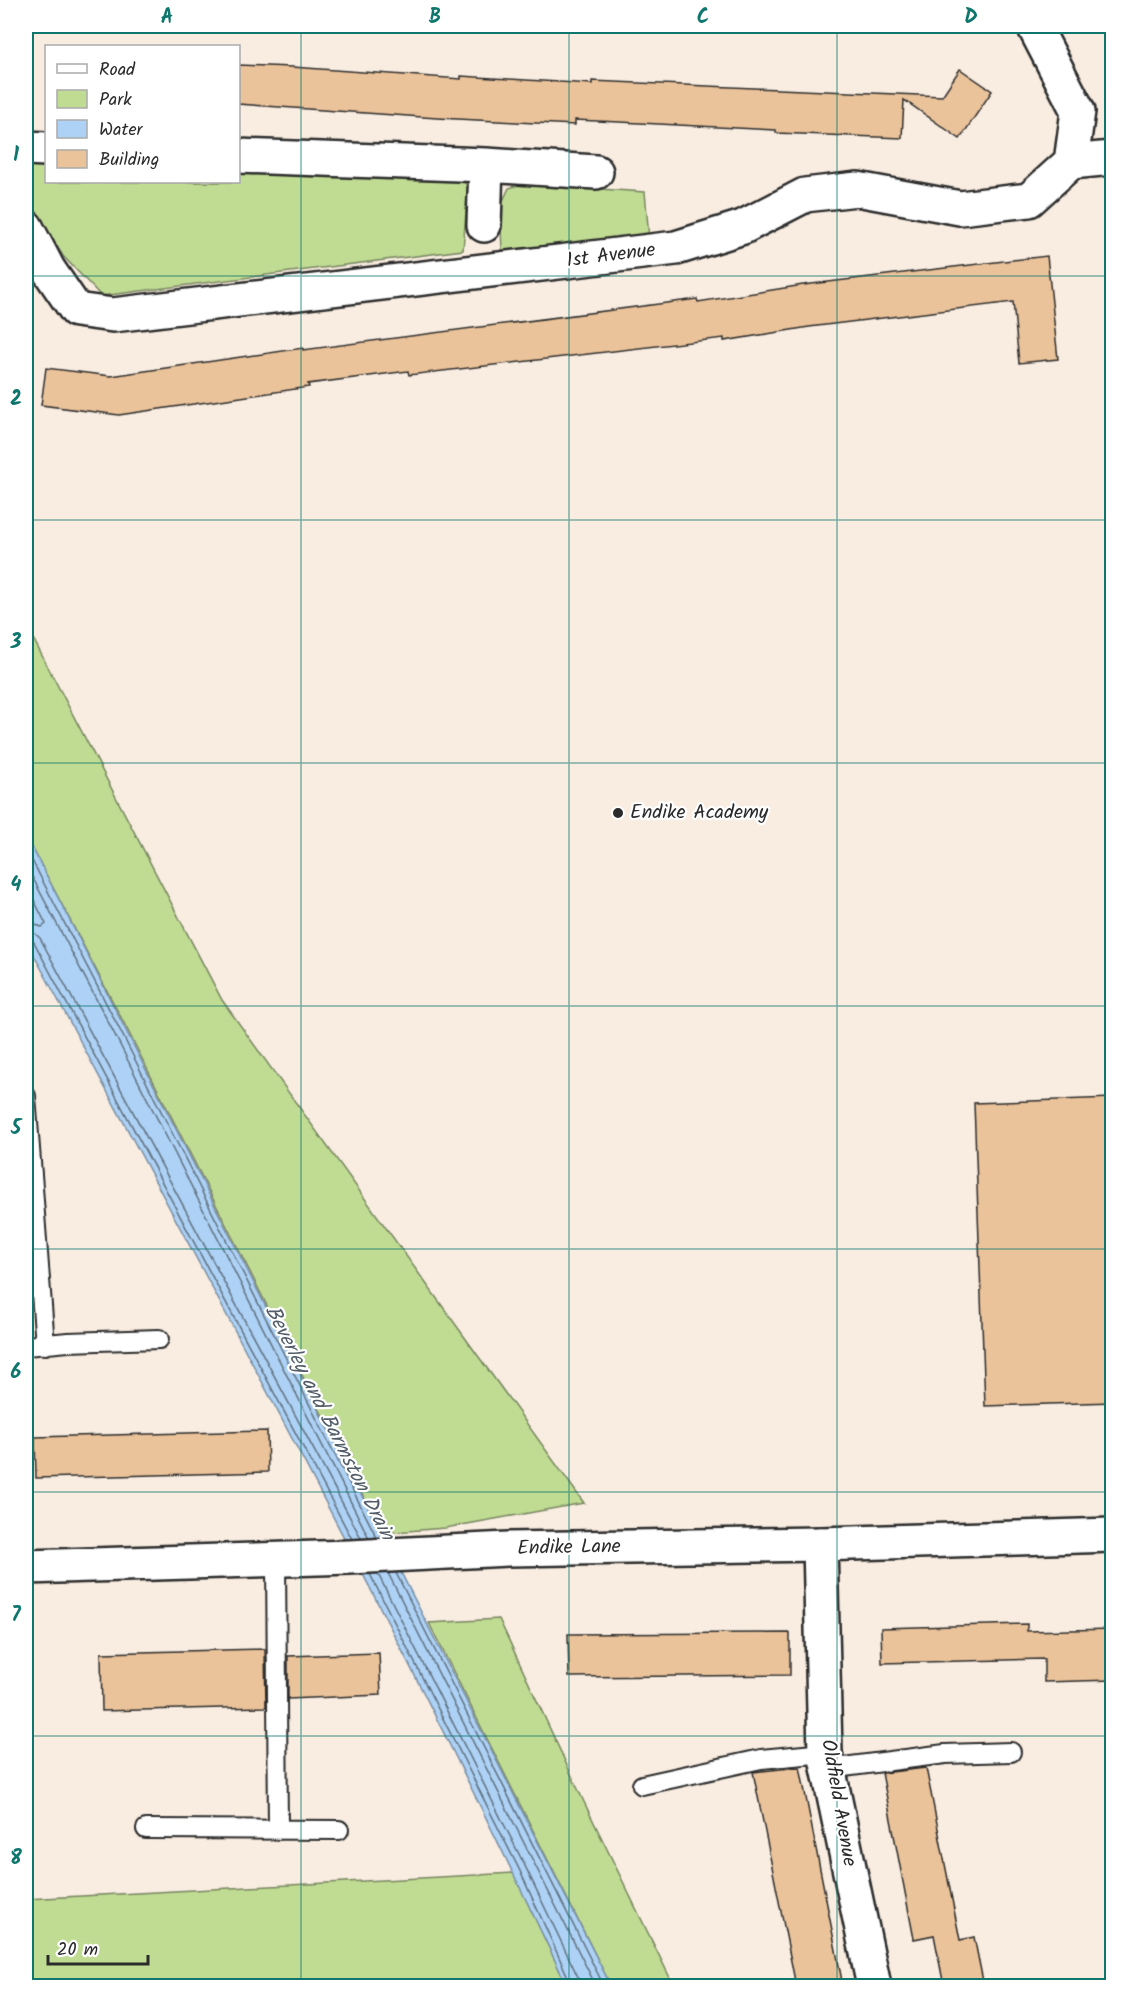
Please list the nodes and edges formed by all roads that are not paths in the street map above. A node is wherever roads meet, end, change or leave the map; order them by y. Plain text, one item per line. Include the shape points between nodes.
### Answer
1 (1034, 26) edge
2 (26, 148) edge
3 (45, 149) edge
4 (240, 156) edge
5 (1113, 158) edge
6 (1071, 162) junction
7 (486, 165) junction
8 (596, 172) dead end
9 (484, 225) dead end
10 (26, 227) edge
11 (26, 1096) edge
12 (159, 1339) dead end
13 (45, 1345) junction
14 (26, 1347) edge
15 (1113, 1535) edge
16 (820, 1544) junction
17 (276, 1559) junction
18 (26, 1567) edge
19 (1011, 1752) dead end
20 (827, 1761) junction
21 (642, 1785) dead end
22 (146, 1829) dead end
23 (278, 1830) junction
24 (339, 1830) dead end
25 (874, 1986) edge

1 - 6 street via 1078,111
2 - 3 street
4 - 7 street
5 - 6 street
6 - 10 street, 1st Avenue via 1029,200 960,208 857,189 805,195 743,227 676,248 113,315 76,310
7 - 8 street
7 - 9 street
11 - 13 lane
12 - 13 lane
13 - 14 lane
15 - 16 street, Endike Lane
16 - 17 street, Endike Lane via 508,1549
16 - 20 street, Oldfield Avenue
17 - 18 street, Endike Lane
17 - 23 lane
19 - 20 lane
20 - 21 lane via 761,1760
20 - 25 street, Oldfield Avenue
22 - 23 lane
23 - 24 lane

